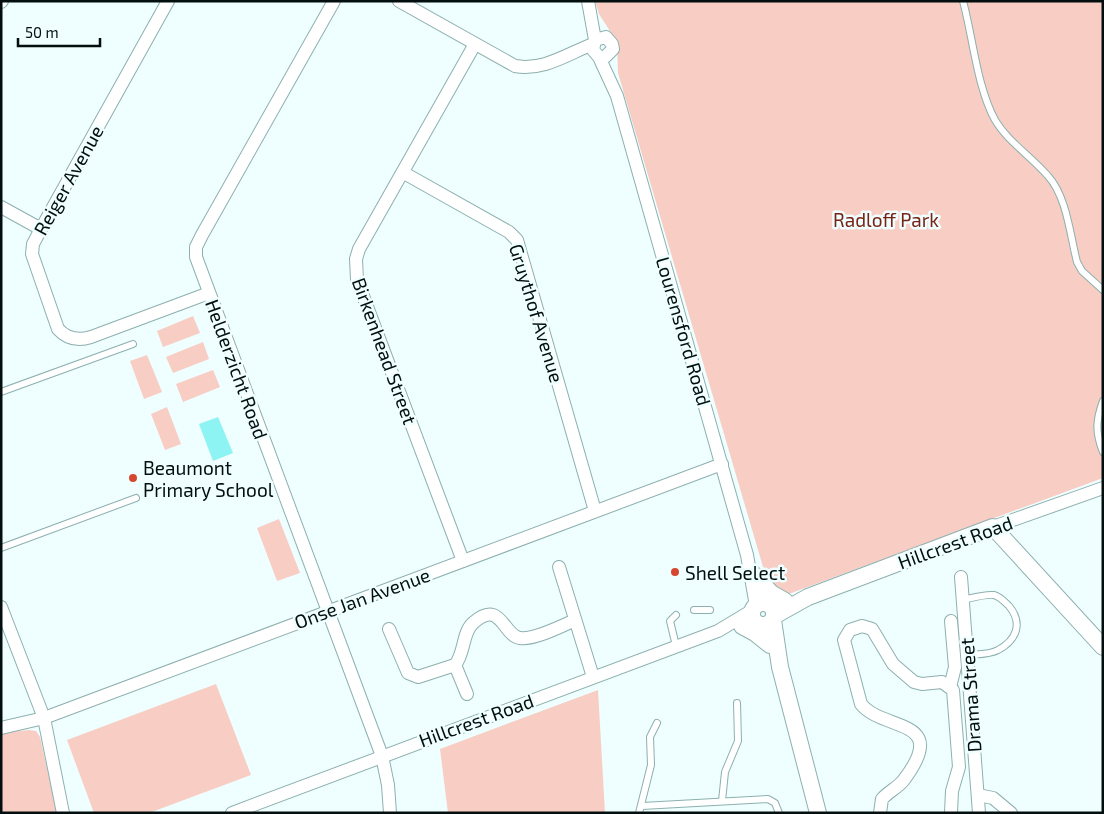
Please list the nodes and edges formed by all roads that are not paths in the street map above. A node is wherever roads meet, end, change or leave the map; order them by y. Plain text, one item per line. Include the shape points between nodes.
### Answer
1 (168, 1) edge
2 (334, 1) edge
3 (399, 1) edge
4 (963, 1) edge
5 (589, 4) edge
6 (475, 44) junction
7 (600, 48) junction
8 (404, 173) junction
9 (1, 207) edge
10 (40, 229) junction
11 (1103, 290) edge
12 (208, 292) junction
13 (133, 344) dead end
14 (1, 392) edge
15 (1103, 401) edge
16 (1103, 452) edge
17 (722, 464) junction
18 (1103, 488) edge
19 (136, 498) dead end
20 (595, 511) junction
21 (993, 527) junction
22 (1, 548) edge
23 (463, 560) junction
24 (559, 568) dead end
25 (753, 571) junction
26 (961, 577) dead end
27 (963, 600) junction
28 (1, 607) edge
29 (694, 610) dead end
30 (710, 610) dead end
31 (326, 612) junction
32 (764, 614) junction
33 (676, 615) dead end
34 (575, 620) junction
35 (951, 621) dead end
36 (389, 629) dead end
37 (721, 629) junction
38 (676, 646) junction
39 (1103, 647) edge
40 (967, 655) junction
41 (455, 665) junction
42 (780, 667) junction
43 (593, 677) junction
44 (950, 687) junction
45 (467, 694) dead end
46 (736, 702) dead end
47 (44, 718) junction
48 (657, 723) dead end
49 (1, 728) edge
50 (382, 756) junction
51 (978, 795) junction
52 (722, 801) junction
53 (642, 806) junction
54 (64, 813) edge
55 (232, 813) edge
56 (390, 813) edge
57 (639, 813) edge
58 (779, 813) edge
59 (818, 813) edge
60 (880, 813) edge
61 (951, 813) edge
62 (979, 813) edge
63 (1011, 813) edge

1 - 10 street, Reiger Avenue
2 - 12 street, Helderzicht Road via 196,247 196,257
3 - 6 street
4 - 11 lane via 994,118 1001,130 1049,176 1057,190 1077,262
5 - 7 street, Lourensford Road
6 - 7 street via 509,63 525,67
6 - 8 street, Birkenhead Street
7 - 17 street, Lourensford Road via 617,96
8 - 20 street, Gruythof Avenue via 509,232 517,240
8 - 23 street, Birkenhead Street via 359,249 357,280
9 - 10 street
10 - 12 street, Reiger Avenue via 33,244 34,265 58,329 70,338 91,337
12 - 31 street, Helderzicht Road
13 - 14 lane
15 - 16 lane via 1096,419
17 - 20 street, Onse Jan Avenue
17 - 25 street, Lourensford Road
18 - 21 street, Hillcrest Road
19 - 22 lane
20 - 23 street, Onse Jan Avenue
21 - 32 street, Hillcrest Road
21 - 39 street
23 - 31 street, Onse Jan Avenue
24 - 34 street
25 - 32 street, Lourensford Road via 750,578
25 - 32 street via 771,593
26 - 27 street, Drama Street
27 - 40 street, Drama Street
27 - 40 lane via 997,596 1008,604 1018,623 1016,632 998,651
28 - 47 street
29 - 30 lane
31 - 47 street, Onse Jan Avenue
31 - 50 street, Helderzicht Road
32 - 37 street, Hillcrest Road
32 - 37 street, Hillcrest Road
32 - 42 street, Lourensford Road
32 - 42 street, Lourensford Road via 756,633 770,645
33 - 38 lane via 670,621
34 - 41 street via 532,637 520,638 500,618 490,615 480,618 470,625
34 - 43 street
35 - 44 street via 955,667
36 - 41 street via 403,664 412,676 426,676
37 - 38 street, Hillcrest Road
38 - 43 street, Hillcrest Road
40 - 51 street, Drama Street
41 - 45 street
42 - 59 street, Lourensford Road
43 - 50 street, Hillcrest Road
44 - 60 street via 942,682 922,684 912,680 893,664 869,627 862,626 847,632 844,645 862,704 869,711 910,728 919,744 914,764 899,786 882,798
44 - 61 street via 955,695 959,757
46 - 52 lane via 738,741 725,772
47 - 49 street, Onse Jan Avenue
47 - 54 street
48 - 53 lane via 650,737 651,765
50 - 55 street, Hillcrest Road
50 - 56 street, Helderzicht Road
51 - 62 street, Drama Street
51 - 63 street via 992,798
52 - 53 lane
52 - 58 lane via 768,799 775,803
53 - 57 lane

